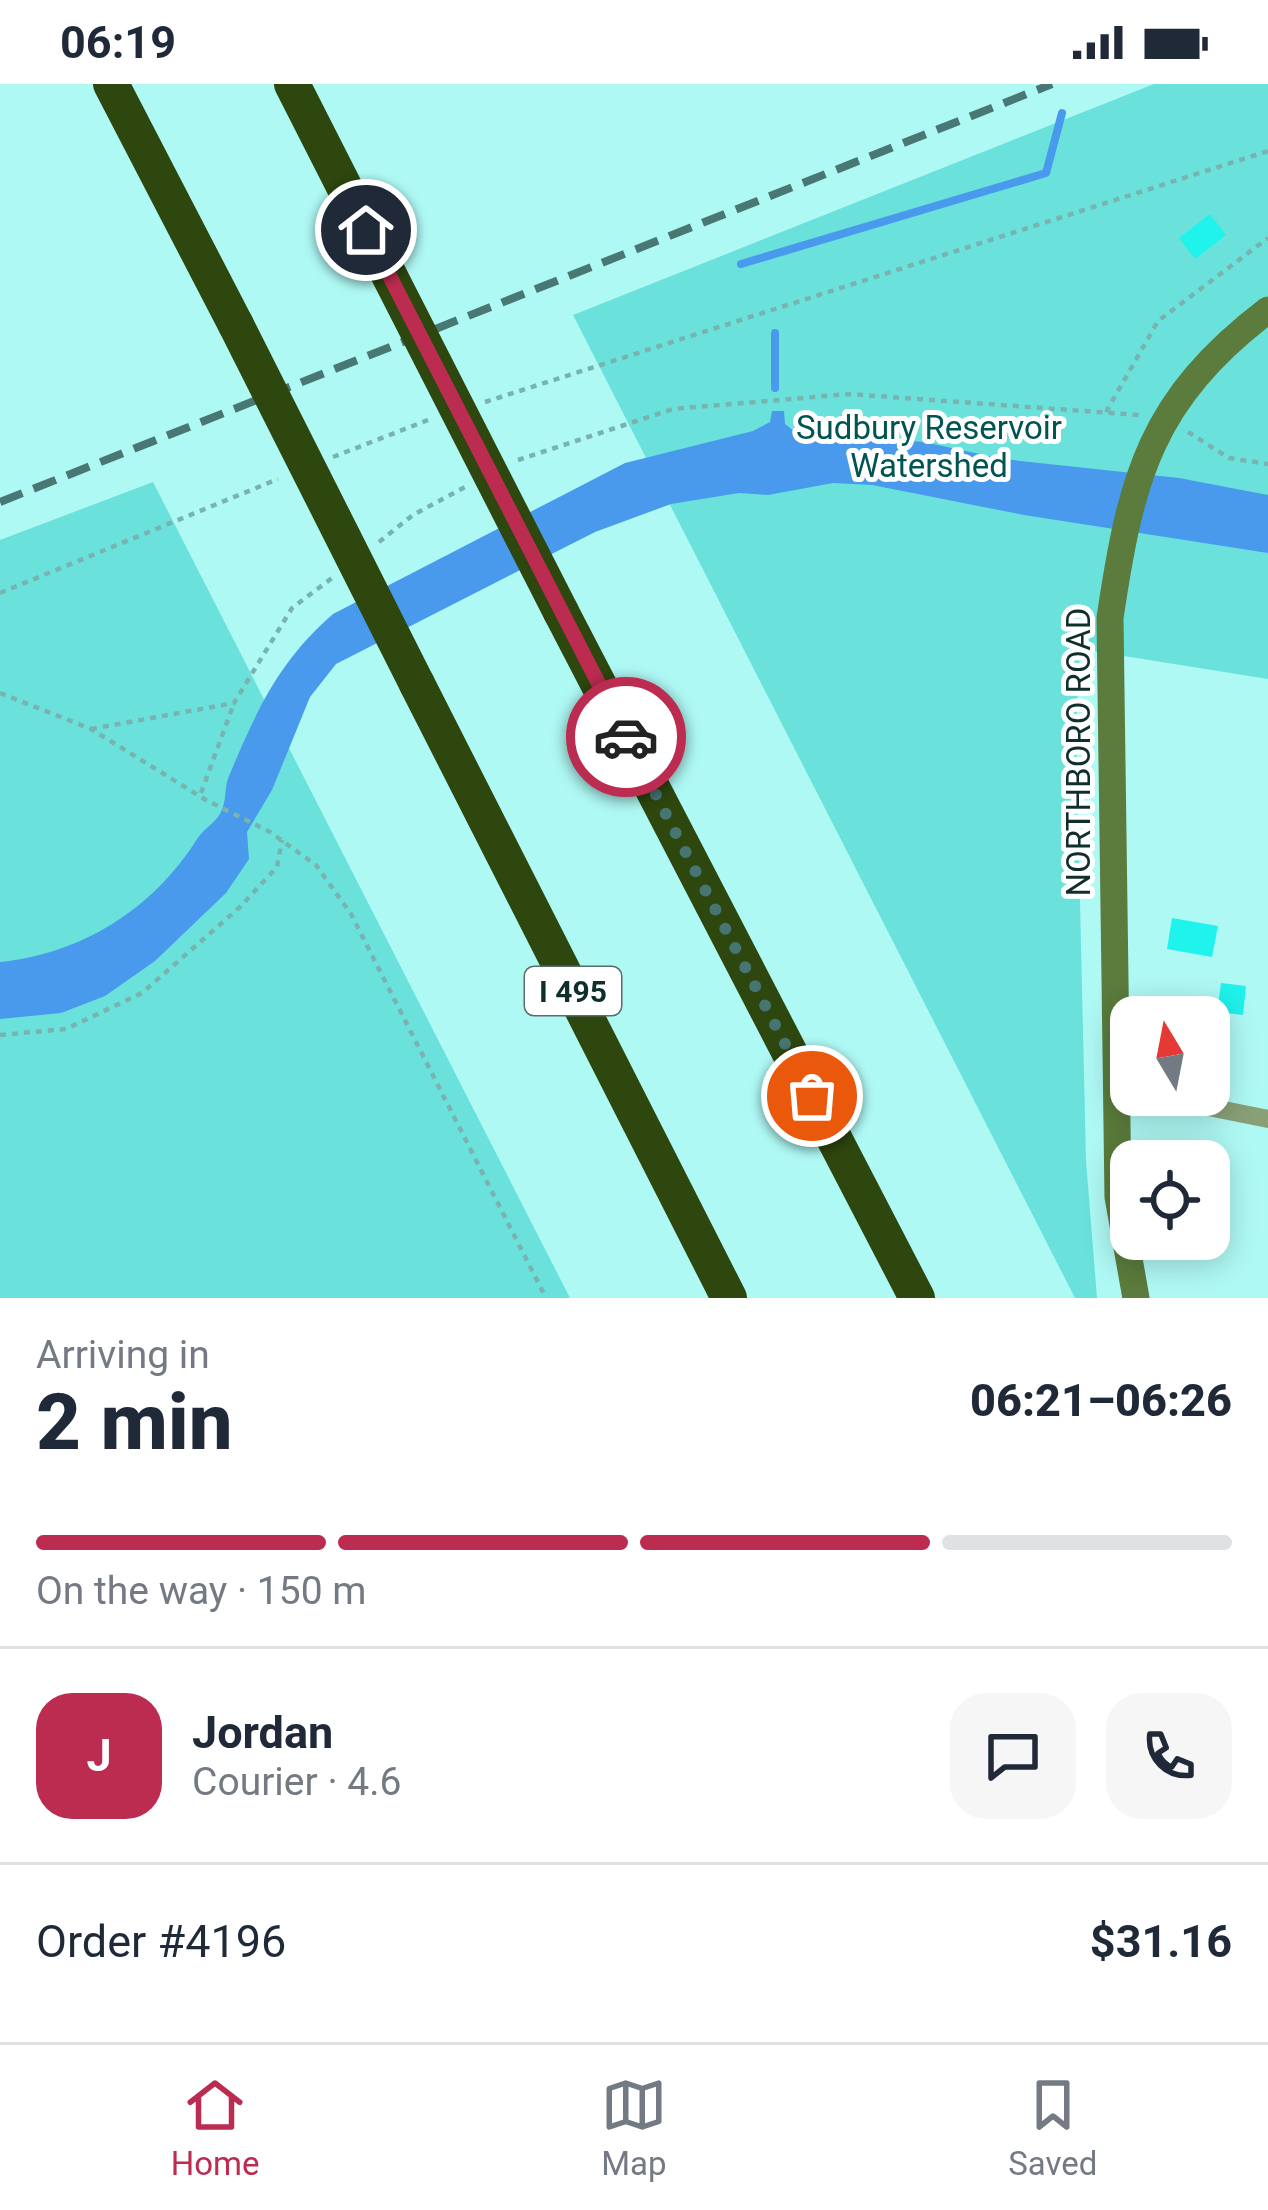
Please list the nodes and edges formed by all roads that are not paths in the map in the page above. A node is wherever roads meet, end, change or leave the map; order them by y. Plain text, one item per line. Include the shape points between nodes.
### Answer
1 (112, 84) edge
2 (292, 84) edge
3 (1268, 310) edge
4 (1122, 996) edge
5 (1230, 1111) edge
6 (1124, 1116) edge
7 (1268, 1119) edge
8 (729, 1298) edge
9 (917, 1298) edge
10 (1136, 1298) edge

1 - 8 highway, I 495, bridge
2 - 9 highway, bridge
3 - 4 main road, NORTHBORO ROAD via 1228,340 1164,416 1120,549 1110,618
5 - 7 street
6 - 10 main road, NORTHBORO ROAD via 1119,1219

